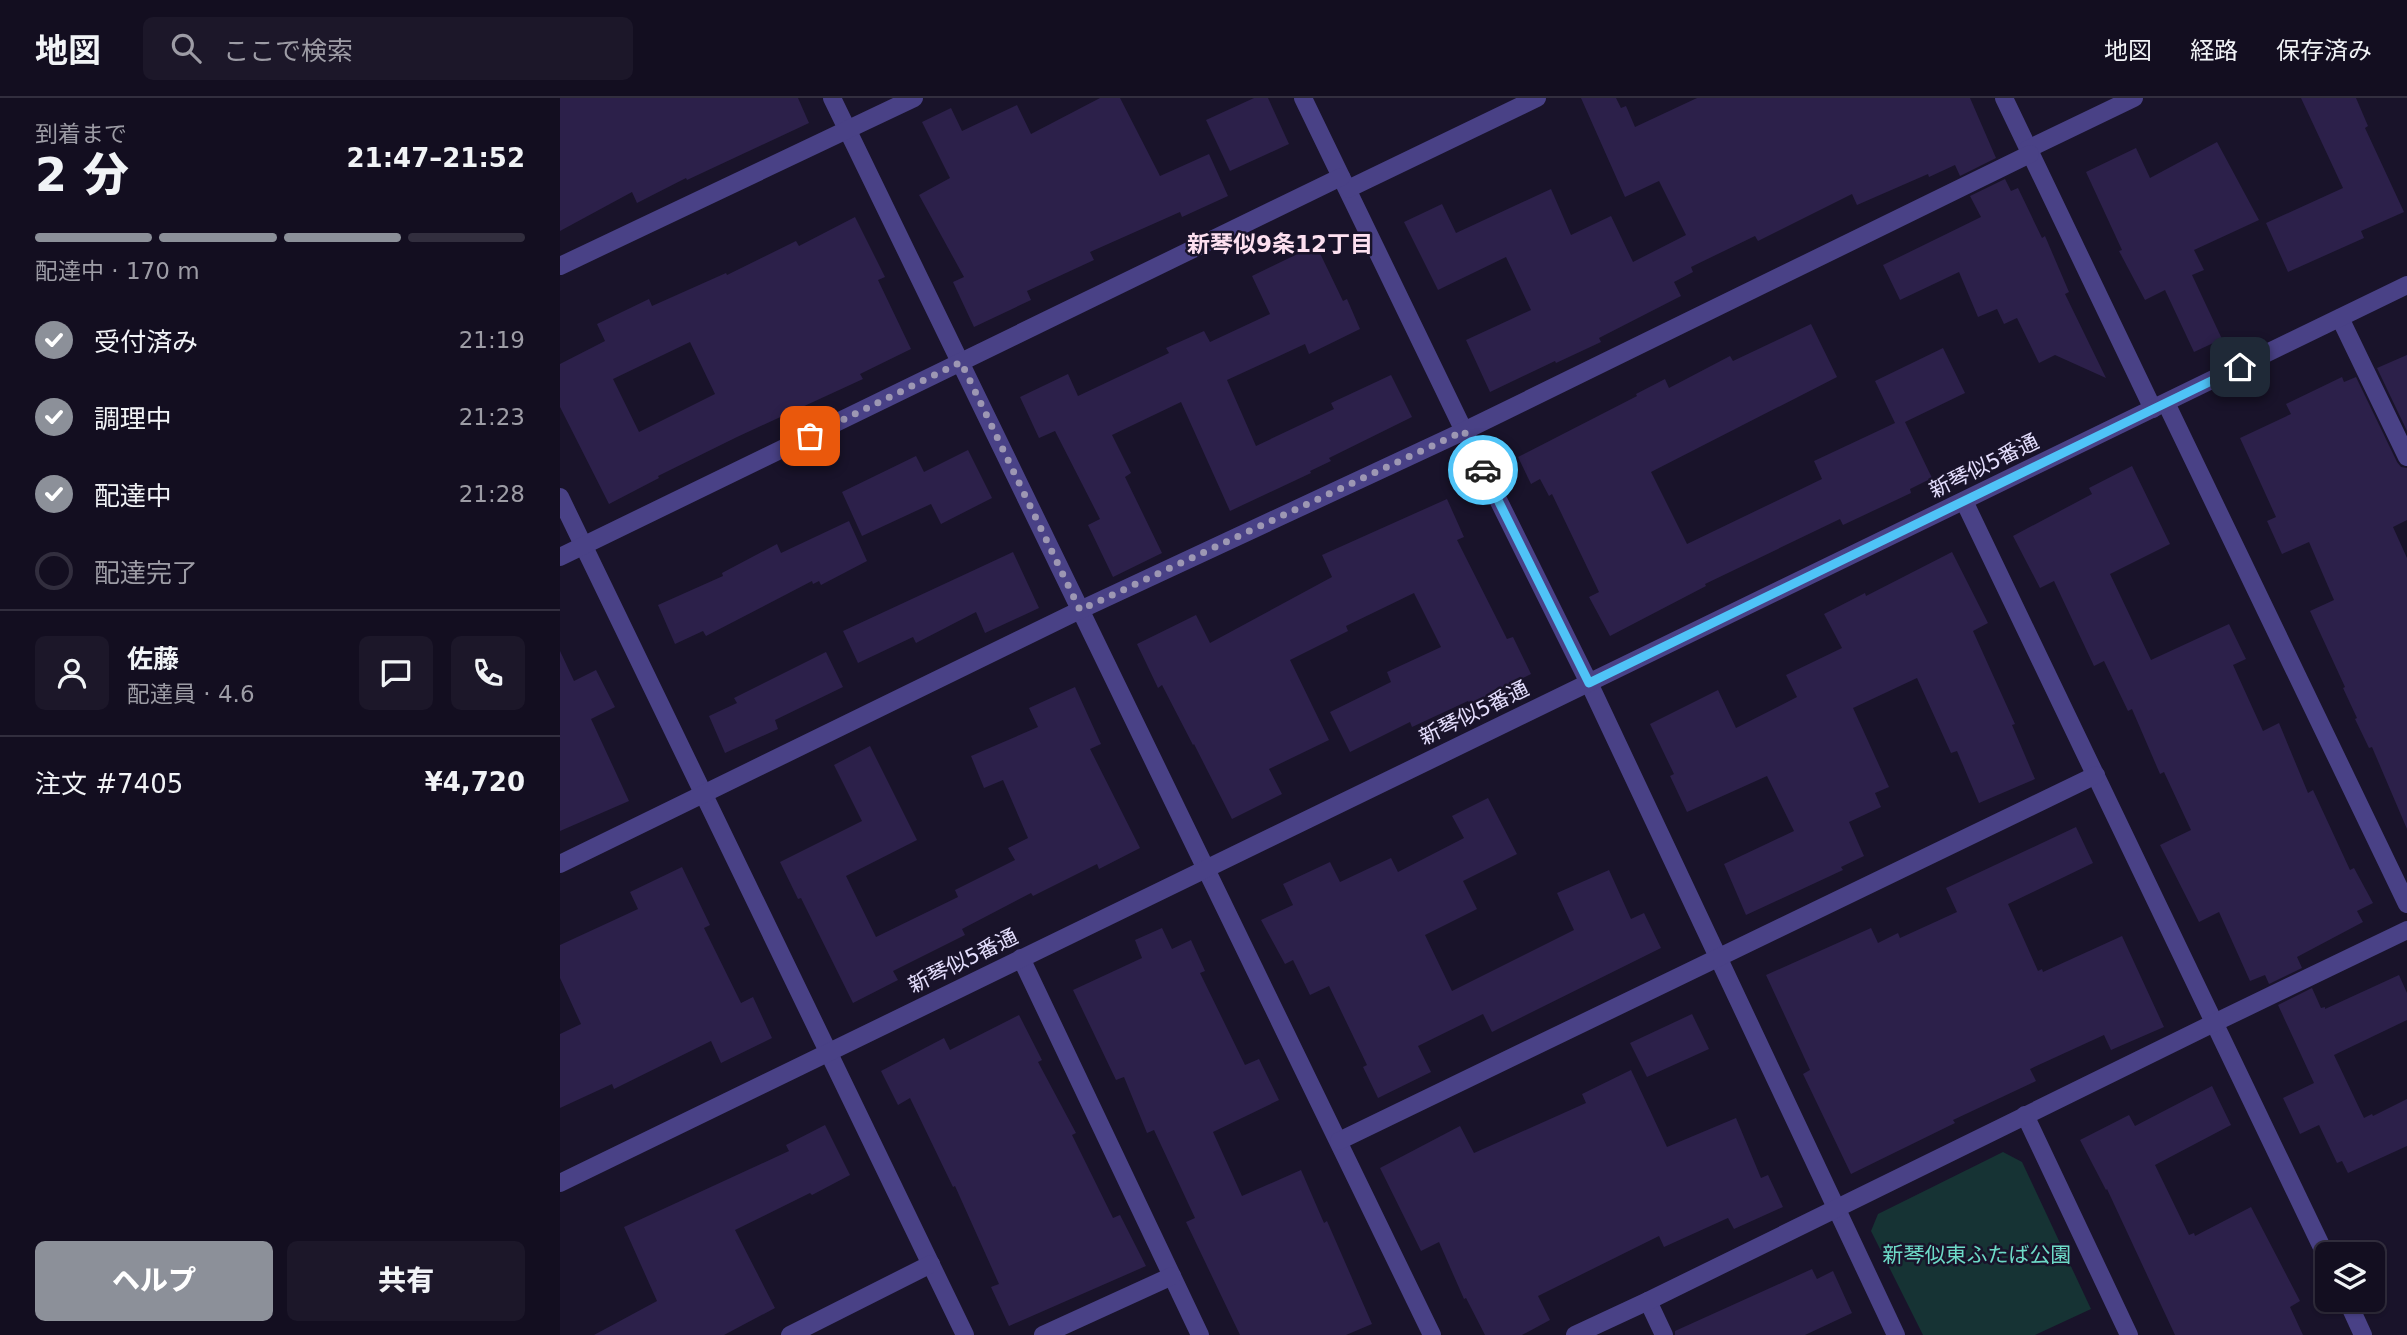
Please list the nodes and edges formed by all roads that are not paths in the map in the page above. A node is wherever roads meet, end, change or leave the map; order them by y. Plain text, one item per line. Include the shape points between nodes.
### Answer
1 (832, 98) edge
2 (914, 98) edge
3 (1303, 98) edge
4 (1537, 98) edge
5 (2004, 98) edge
6 (2134, 98) edge
7 (848, 130) junction
8 (2029, 152) junction
9 (1345, 183) junction
10 (560, 266) edge
11 (2407, 285) edge
12 (2340, 318) junction
13 (961, 362) junction
14 (2159, 406) junction
15 (1464, 431) junction
16 (2407, 457) edge
17 (560, 497) edge
18 (1964, 501) junction
19 (584, 546) junction
20 (560, 558) edge
21 (1080, 610) junction
22 (1589, 683) junction
23 (2095, 775) junction
24 (705, 795) junction
25 (560, 864) edge
26 (1207, 868) junction
27 (2407, 904) edge
28 (2407, 930) edge
29 (1717, 957) junction
30 (1021, 958) junction
31 (2214, 1023) junction
32 (829, 1052) junction
33 (2025, 1115) junction
34 (1339, 1141) junction
35 (560, 1183) edge
36 (1836, 1209) junction
37 (2319, 1242) edge
38 (931, 1264) junction
39 (1172, 1276) junction
40 (1648, 1301) junction
41 (2352, 1312) edge
42 (790, 1335) edge
43 (965, 1335) edge
44 (1043, 1335) edge
45 (1200, 1335) edge
46 (1432, 1335) edge
47 (1575, 1335) edge
48 (1664, 1335) edge
49 (1896, 1335) edge
50 (2129, 1335) edge
51 (2363, 1335) edge

1 - 7 street
2 - 7 street
3 - 9 street
4 - 9 street
5 - 8 street
6 - 8 street
7 - 10 street
7 - 13 street
8 - 14 street
8 - 15 street
9 - 13 street
9 - 15 street
11 - 12 street, 新琴似5番通
12 - 14 street, 新琴似5番通
12 - 16 street
13 - 19 street
13 - 21 street
14 - 18 street, 新琴似5番通
14 - 27 street
15 - 21 street
15 - 22 street
17 - 19 street
18 - 22 street, 新琴似5番通
18 - 23 street
19 - 20 street
19 - 24 street
21 - 24 street
21 - 26 street
22 - 26 street, 新琴似5番通
22 - 29 street
23 - 29 street
23 - 31 street
24 - 25 street
24 - 32 street
26 - 30 street, 新琴似5番通
26 - 34 street
28 - 31 street
29 - 34 street
29 - 36 street
30 - 32 street, 新琴似5番通
30 - 39 street
31 - 33 street
31 - 37 street
32 - 35 street, 新琴似5番通
32 - 38 street
33 - 36 street
33 - 50 street
34 - 46 street
36 - 40 street
36 - 49 street
38 - 42 street
38 - 43 street
39 - 44 street
39 - 45 street
40 - 47 street
40 - 48 street
41 - 51 street

